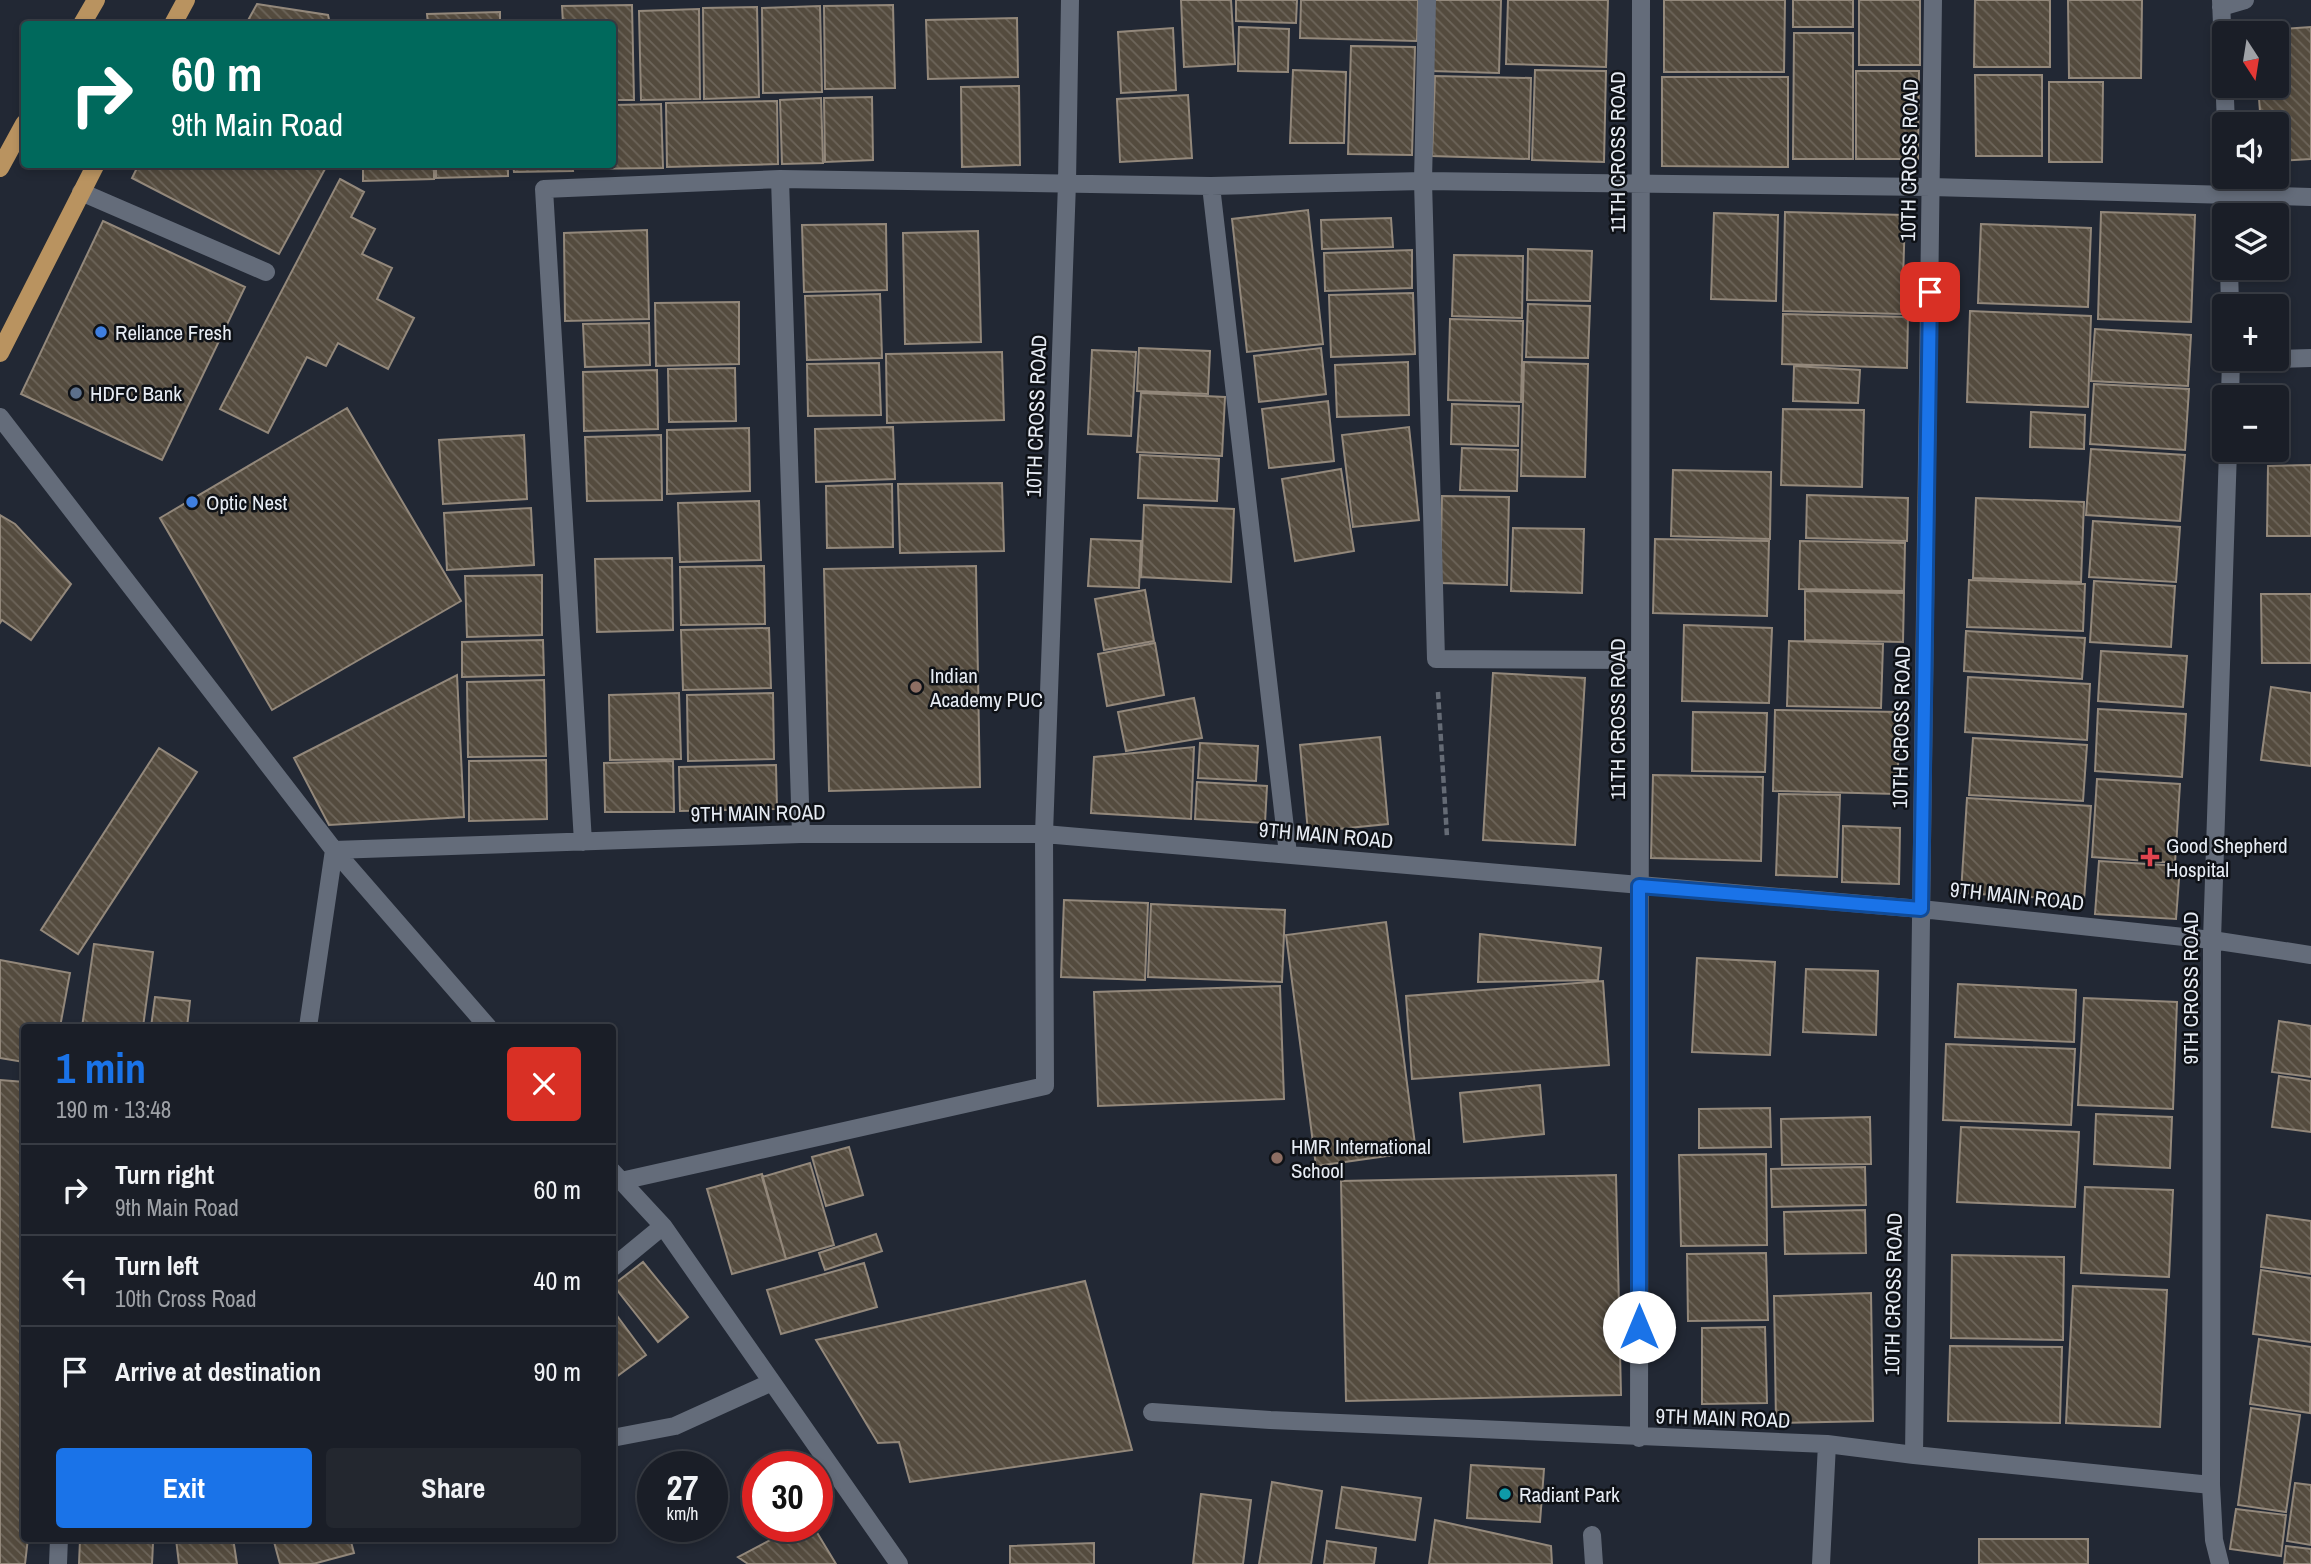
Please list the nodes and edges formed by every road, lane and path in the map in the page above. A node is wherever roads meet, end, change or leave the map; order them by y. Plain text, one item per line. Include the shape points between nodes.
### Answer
1 (96, 0) edge
2 (186, 0) edge
3 (1070, 0) edge
4 (1427, 0) edge
5 (1641, 0) edge
6 (1934, 0) edge
7 (2245, 0) edge
8 (2221, 3) edge
9 (84, 21) edge
10 (175, 21) edge
11 (2225, 112) edge
12 (21, 129) edge
13 (1, 165) edge
14 (94, 168) edge
15 (780, 180) junction
16 (1423, 181) junction
17 (1067, 183) junction
18 (1640, 183) junction
19 (1211, 186) junction
20 (2212, 186) edge
21 (1931, 187) junction
22 (2251, 189) edge
23 (82, 192) junction
24 (2311, 197) edge
25 (266, 272) dead end
26 (0, 353) edge
27 (2311, 358) edge
28 (2289, 359) edge
29 (0, 416) edge
30 (2228, 462) edge
31 (1436, 659) junction
32 (1639, 660) junction
33 (801, 834) junction
34 (1044, 834) junction
35 (583, 842) junction
36 (334, 850) junction
37 (1288, 854) junction
38 (1449, 870) junction
39 (1639, 886) junction
40 (1921, 909) junction
41 (2212, 940) junction
42 (2311, 955) edge
43 (309, 1024) edge
44 (485, 1024) edge
45 (617, 1176) edge
46 (663, 1226) junction
47 (616, 1265) edge
48 (772, 1382) junction
49 (1152, 1412) dead end
50 (616, 1437) edge
51 (1639, 1438) junction
52 (1827, 1444) junction
53 (1914, 1455) junction
54 (2211, 1485) junction
55 (1592, 1535) dead end
56 (59, 1542) edge
57 (58, 1564) edge
58 (899, 1564) edge
59 (1594, 1564) edge
60 (1821, 1564) edge
61 (2220, 1564) edge

1 - 9 main road
2 - 10 main road
3 - 17 street, 10TH CROSS ROAD
4 - 16 street
5 - 18 street, 11TH CROSS ROAD
6 - 21 street, 10TH CROSS ROAD
7 - 8 street
8 - 11 street
12 - 13 main road
14 - 23 main road
15 - 17 street
15 - 33 street
15 - 35 street via 544,189
16 - 18 street
16 - 19 street
16 - 31 street
17 - 19 street
17 - 34 street, 10TH CROSS ROAD
18 - 21 street
18 - 32 street, 11TH CROSS ROAD
19 - 37 street
20 - 21 street
21 - 40 street, 10TH CROSS ROAD
22 - 24 street
23 - 25 street
23 - 26 main road
27 - 28 street
29 - 36 street
30 - 41 street, 9TH CROSS ROAD
31 - 32 street
31 - 38 path
32 - 39 street, 11TH CROSS ROAD
33 - 34 street, 9TH MAIN ROAD
33 - 35 street, 9TH MAIN ROAD
34 - 37 street, 9TH MAIN ROAD
34 - 45 street, 10TH CROSS ROAD via 1045,1086
35 - 36 street, 9TH MAIN ROAD
36 - 43 street
36 - 44 street
37 - 38 street, 9TH MAIN ROAD
38 - 39 street, 9TH MAIN ROAD
39 - 40 street, 9TH MAIN ROAD
39 - 51 street, 11TH CROSS ROAD
40 - 41 street, 9TH MAIN ROAD
40 - 53 street, 10TH CROSS ROAD
41 - 42 street, 9TH MAIN ROAD
41 - 54 street, 9TH CROSS ROAD
45 - 46 street
46 - 47 street
46 - 48 street
48 - 50 street via 676,1426
48 - 58 street
49 - 51 street, 9TH MAIN ROAD
51 - 52 street, 9TH MAIN ROAD
52 - 53 street, 9TH MAIN ROAD
52 - 60 street
53 - 54 street, 9TH MAIN ROAD
54 - 61 street
55 - 59 street
56 - 57 street

